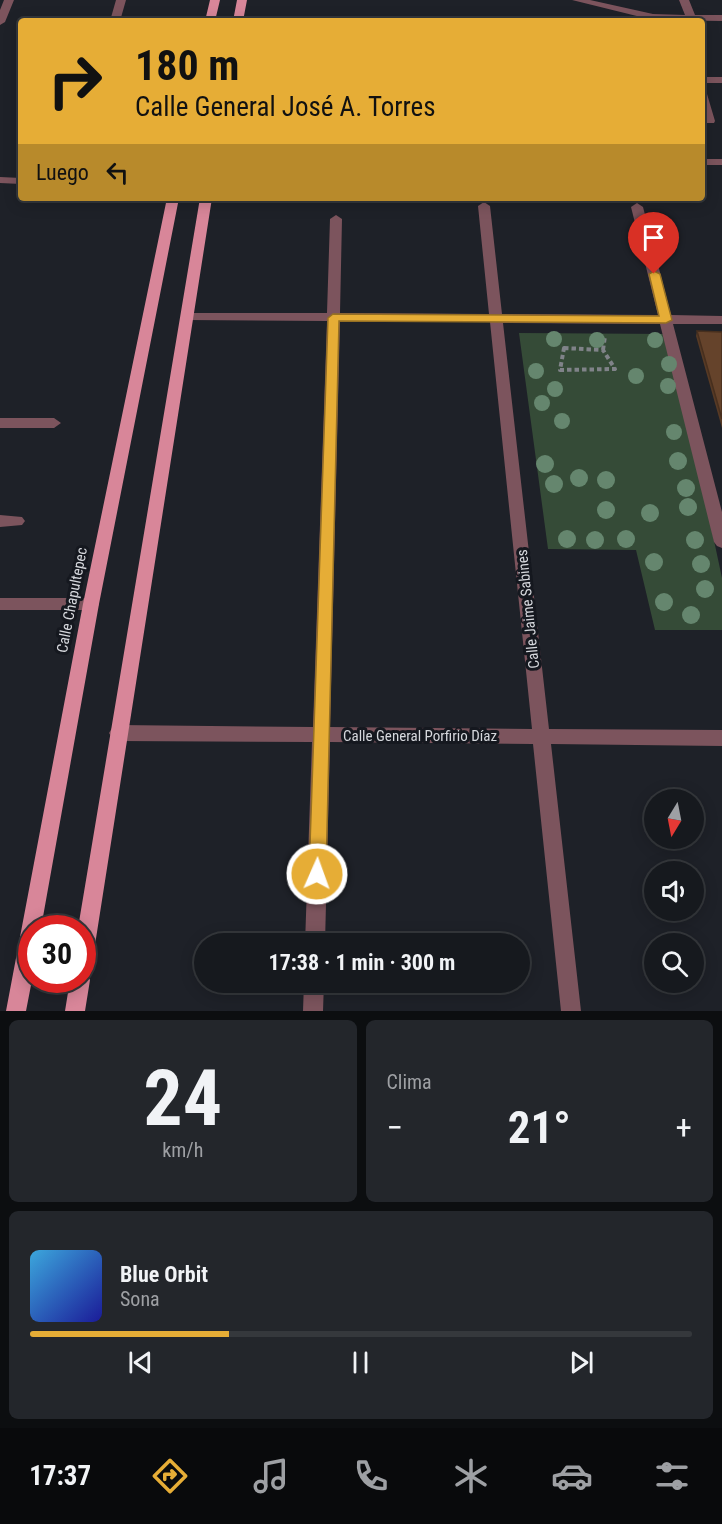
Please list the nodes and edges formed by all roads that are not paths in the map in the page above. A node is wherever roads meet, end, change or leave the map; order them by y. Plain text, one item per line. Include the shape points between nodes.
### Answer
1 (9, 0) edge
2 (121, 0) edge
3 (215, 0) edge
4 (242, 0) edge
5 (577, 0) edge
6 (684, 0) edge
7 (116, 18) edge
8 (211, 18) edge
9 (239, 18) edge
10 (691, 18) junction
11 (722, 18) edge
12 (0, 22) edge
13 (705, 80) edge
14 (722, 80) edge
15 (705, 104) edge
16 (710, 121) dead end
17 (705, 162) edge
18 (722, 162) edge
19 (18, 181) edge
20 (1, 184) edge
21 (172, 201) edge
22 (206, 201) edge
23 (484, 206) dead end
24 (637, 207) dead end
25 (336, 219) dead end
26 (187, 316) junction
27 (333, 318) junction
28 (496, 319) junction
29 (666, 320) junction
30 (722, 320) edge
31 (0, 423) edge
32 (54, 423) dead end
33 (0, 521) edge
34 (17, 521) dead end
35 (722, 542) edge
36 (0, 604) edge
37 (91, 604) junction
38 (118, 733) junction
39 (321, 735) junction
40 (541, 736) junction
41 (722, 738) edge
42 (90, 915) edge
43 (315, 933) edge
44 (78, 993) edge
45 (314, 993) edge
46 (16, 1011) edge
47 (75, 1011) edge
48 (314, 1011) edge
49 (571, 1011) edge

1 - 12 street
2 - 7 street
3 - 8 main road
4 - 9 main road
5 - 10 street via 653,16
6 - 10 street
10 - 11 street
13 - 14 street
15 - 16 street
17 - 18 street
19 - 20 street
21 - 37 main road, Calle Chapultepec
22 - 26 main road
23 - 28 street, Calle Jaime Sabines
24 - 29 street
25 - 27 street
26 - 27 street
26 - 38 main road
27 - 28 street
27 - 39 street
28 - 29 street
28 - 40 street, Calle Jaime Sabines
29 - 30 street
29 - 35 street
31 - 32 street
33 - 34 street
36 - 37 street
37 - 46 main road, Calle Chapultepec
38 - 39 street, Calle General Porfirio Díaz
38 - 42 main road
39 - 40 street, Calle General Porfirio Díaz
39 - 43 street
40 - 41 street, Calle General Porfirio Díaz
40 - 49 street, Calle Jaime Sabines
44 - 47 main road
45 - 48 street

